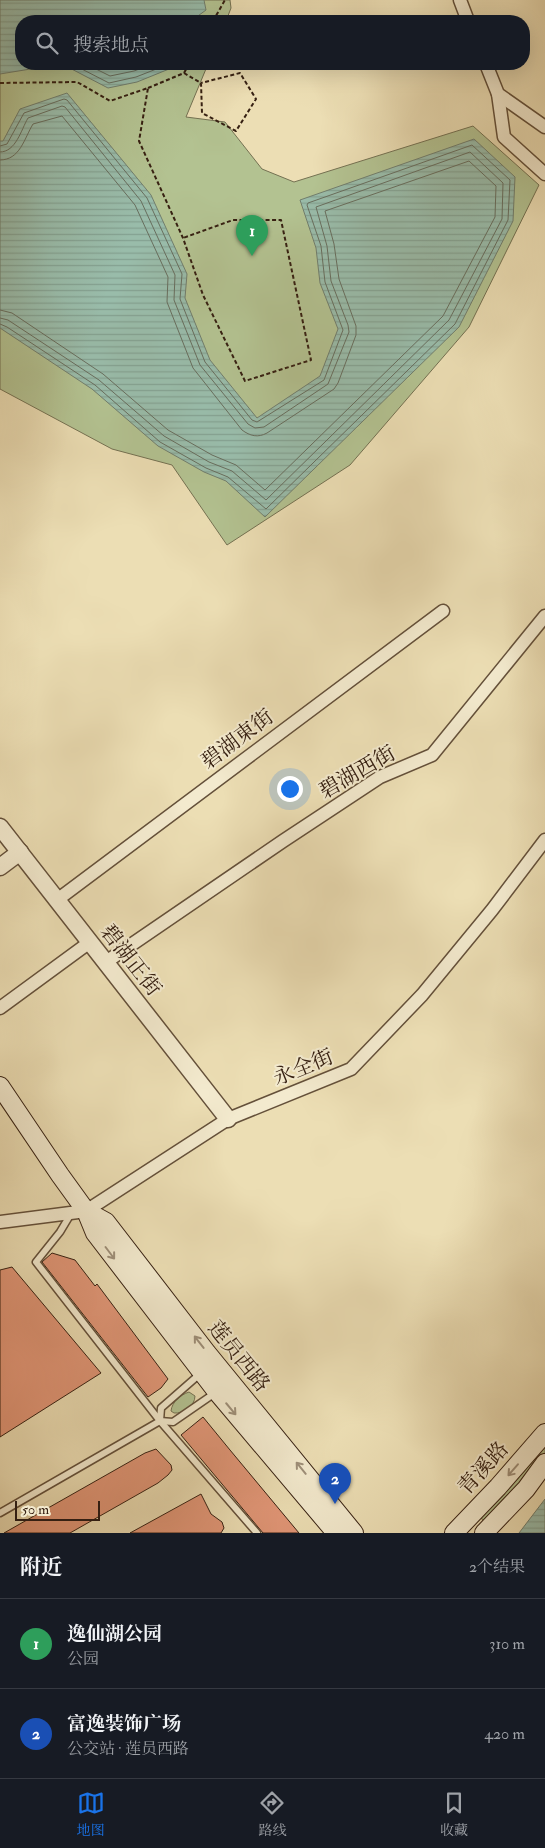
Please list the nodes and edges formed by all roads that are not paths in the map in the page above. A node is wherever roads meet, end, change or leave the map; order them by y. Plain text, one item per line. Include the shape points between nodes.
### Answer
1 (460, 0) edge
2 (466, 15) edge
3 (488, 70) edge
4 (498, 94) junction
5 (545, 127) edge
6 (545, 174) edge
7 (443, 611) dead end
8 (545, 616) edge
9 (0, 827) edge
10 (545, 840) edge
11 (20, 852) junction
12 (0, 866) edge
13 (57, 900) junction
14 (90, 942) junction
15 (106, 962) junction
16 (0, 1008) edge
17 (0, 1086) edge
18 (228, 1119) junction
19 (79, 1212) junction
20 (0, 1222) edge
21 (202, 1372) junction
22 (217, 1392) junction
23 (160, 1421) junction
24 (545, 1433) edge
25 (545, 1463) edge
26 (479, 1507) junction
27 (0, 1513) edge
28 (489, 1529) edge
29 (258, 1533) edge
30 (336, 1533) edge
31 (354, 1533) edge
32 (454, 1533) edge

1 - 2 street
3 - 4 street
4 - 5 street
4 - 6 street via 504,138
7 - 13 street, 碧湖東街
8 - 15 street, 碧湖西街 via 432,755 380,777
9 - 11 street, 碧湖正街
10 - 18 street, 永全街 via 422,995 352,1069
11 - 12 street
11 - 13 street, 碧湖正街
13 - 14 street, 碧湖正街
14 - 15 street, 碧湖正街
14 - 16 street
15 - 18 street, 碧湖正街
17 - 19 main road, 莲员西路 via 60,1175
18 - 19 street, 永全街
19 - 20 street, 永全街
19 -> 21 main road, 莲员西路
19 - 23 lane via 36,1262
31 -> 19 main road, 莲员西路 via 207,1353 106,1222
21 - 22 main road, 莲员西路
21 - 23 lane via 161,1408
22 - 23 lane via 173,1422
22 -> 30 main road, 莲员西路
23 - 27 lane
23 - 29 lane
24 -> 26 main road, 青溪路
25 - 28 main road, 青溪路
26 - 28 main road via 474,1516 475,1522
26 - 32 main road, 青溪路

